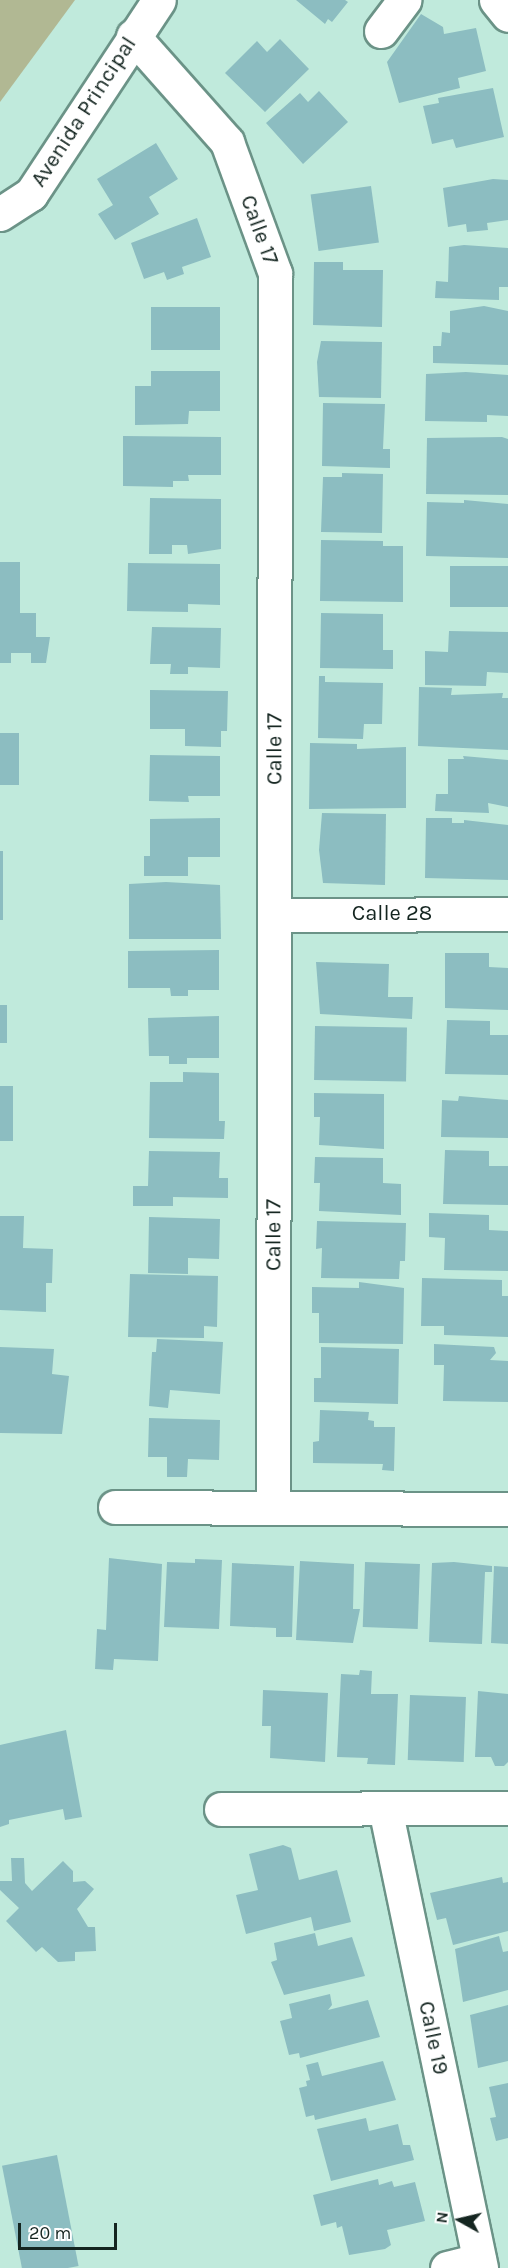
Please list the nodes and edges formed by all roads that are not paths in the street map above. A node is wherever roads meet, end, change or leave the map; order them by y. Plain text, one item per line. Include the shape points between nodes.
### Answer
1 (159, 0) edge
2 (404, 0) edge
3 (496, 0) edge
4 (508, 15) edge
5 (381, 31) dead end
6 (133, 36) junction
7 (0, 214) edge
8 (508, 914) edge
9 (275, 915) junction
10 (273, 1506) junction
11 (116, 1507) dead end
12 (508, 1509) edge
13 (386, 1808) junction
14 (508, 1808) edge
15 (221, 1809) dead end
16 (480, 2264) edge
17 (447, 2268) edge

1 - 6 street, Avenida Principal
2 - 5 street
3 - 4 street
6 - 7 street, Avenida Principal via 31,194
6 - 9 street, Calle 17 via 227,142 275,273
8 - 9 street, Calle 28
9 - 10 street, Calle 17
10 - 11 street
10 - 12 street
13 - 14 street
13 - 15 street
13 - 16 street, Calle 19
16 - 17 street

